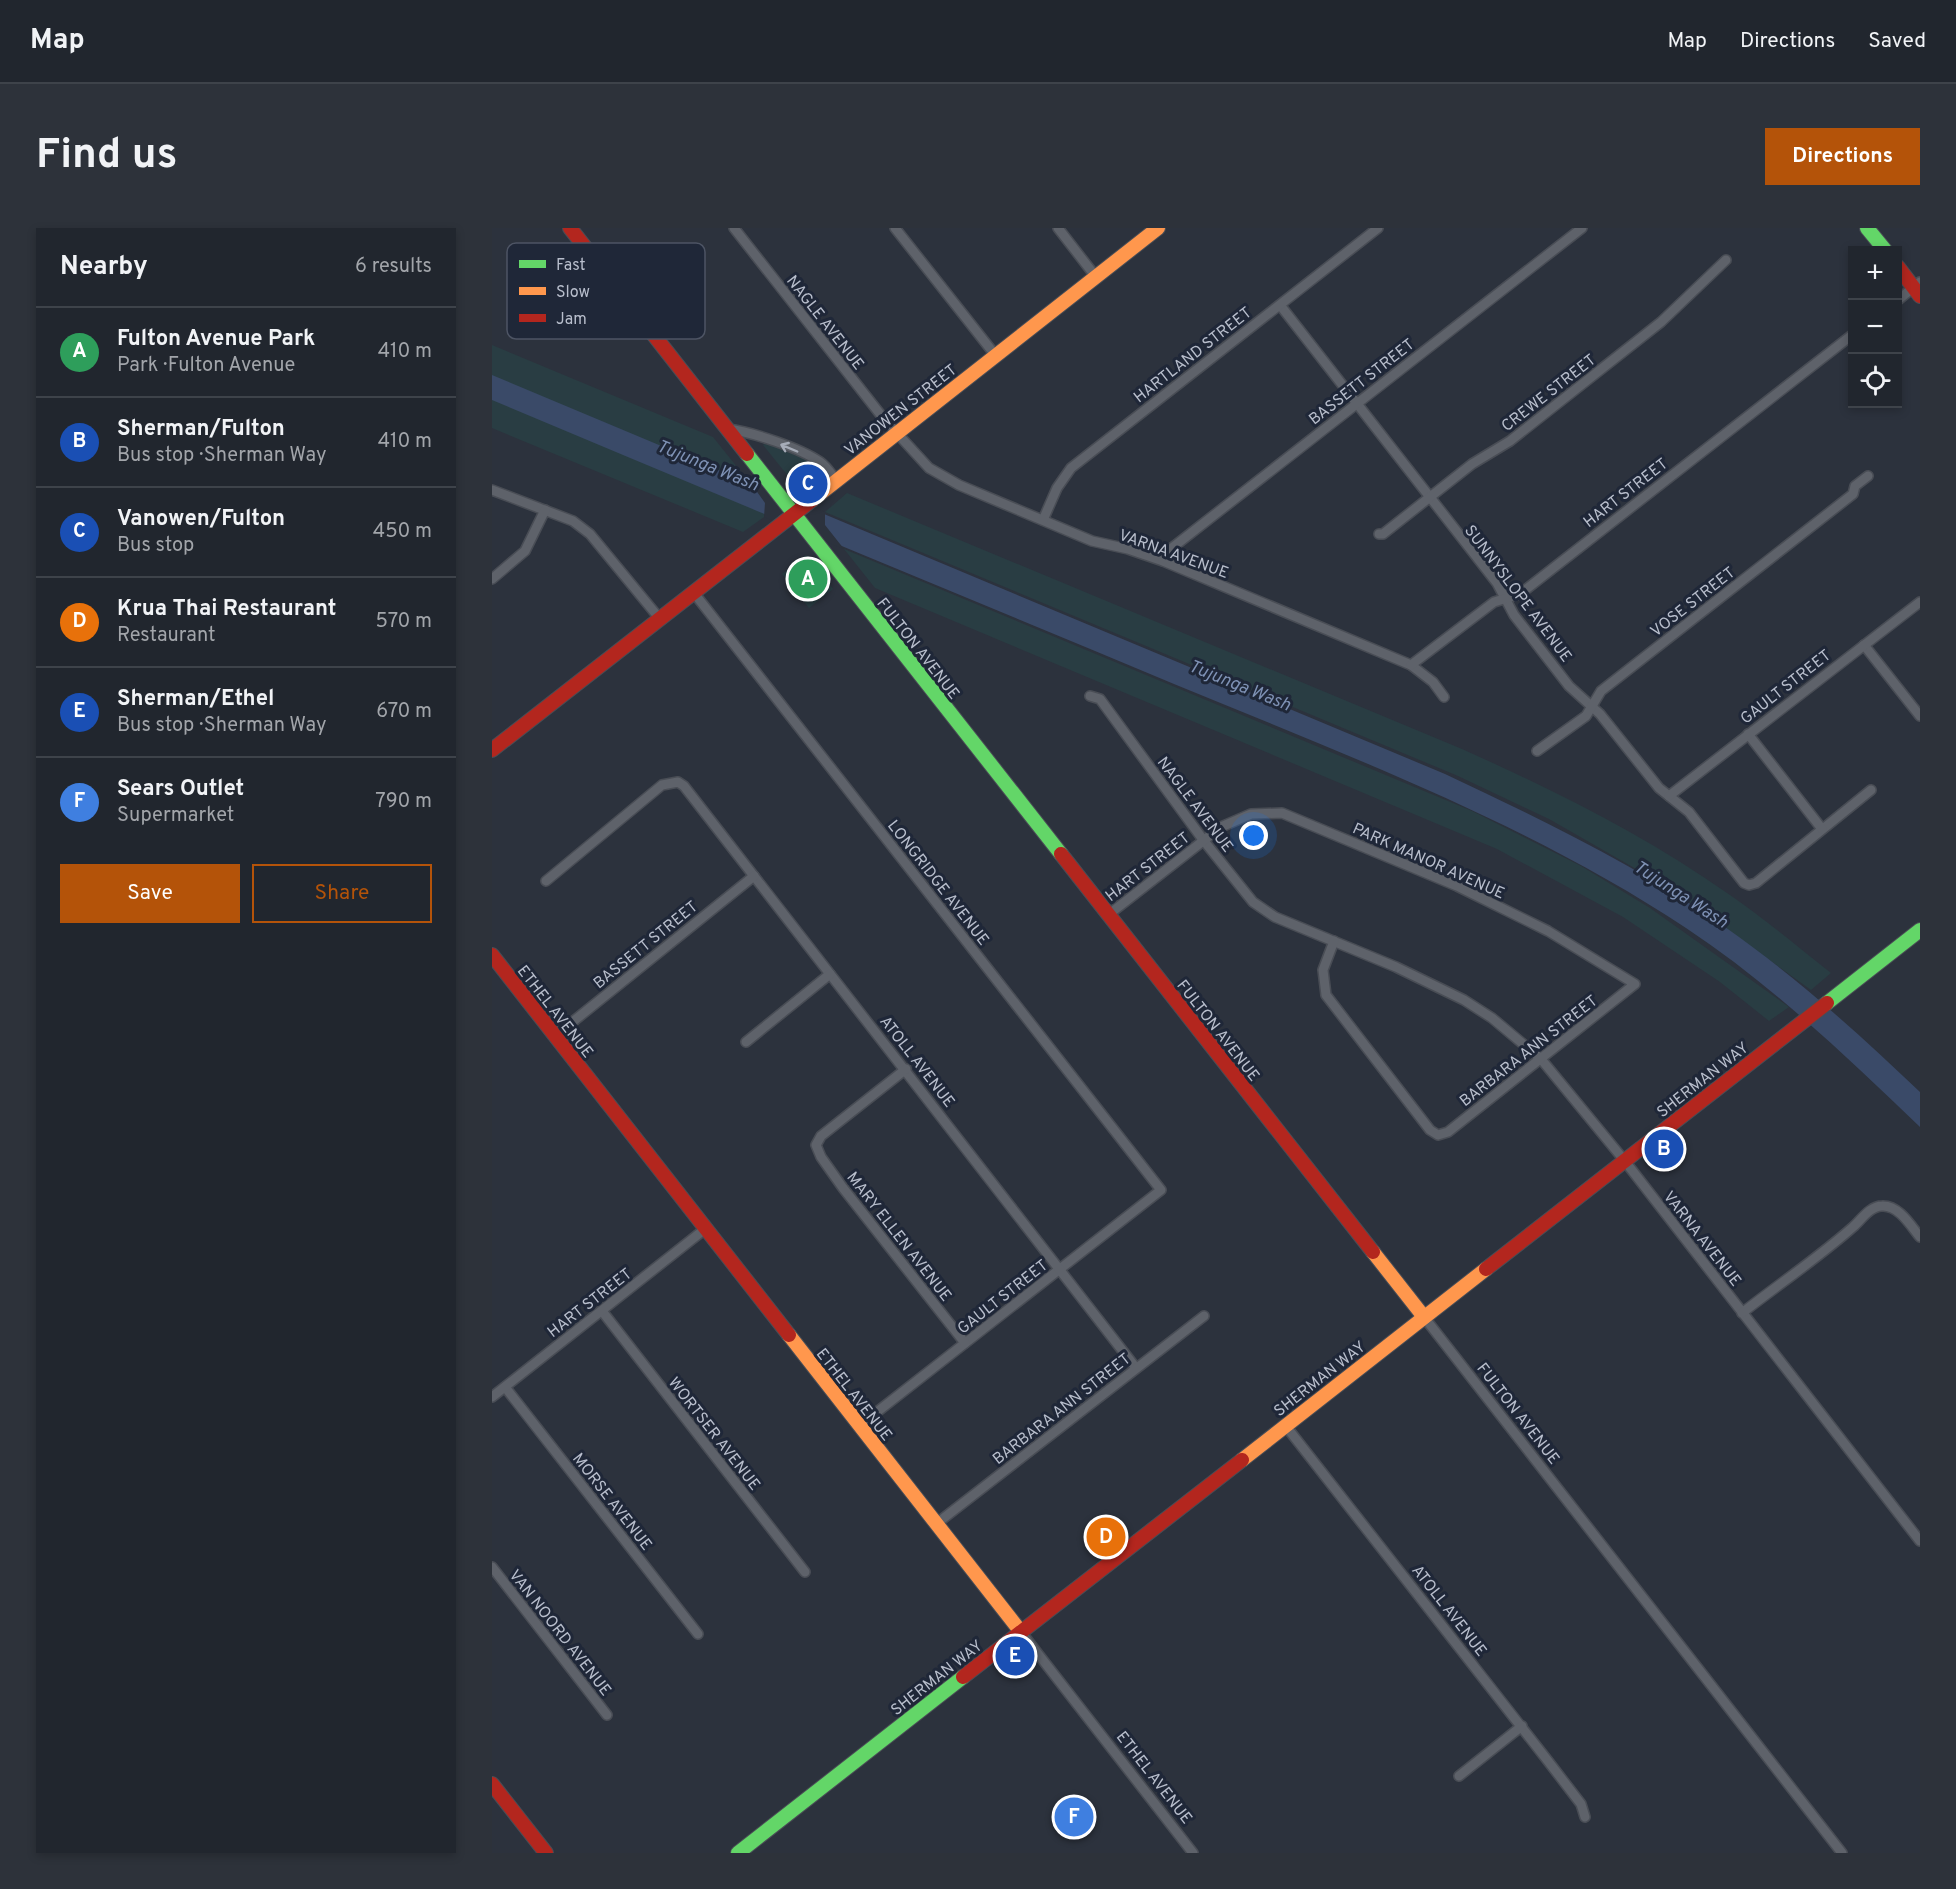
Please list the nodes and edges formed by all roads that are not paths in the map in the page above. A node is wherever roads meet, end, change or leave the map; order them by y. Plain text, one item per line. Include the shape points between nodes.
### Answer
1 (570, 228) edge
2 (734, 228) edge
3 (895, 228) edge
4 (1058, 228) edge
5 (1158, 228) edge
6 (1378, 228) edge
7 (1582, 228) edge
8 (1867, 228) edge
9 (582, 243) edge
10 (1882, 246) edge
11 (1726, 260) dead end
12 (1902, 271) edge
13 (1096, 277) junction
14 (1918, 288) edge
15 (1902, 298) edge
16 (1280, 305) junction
17 (1848, 337) edge
18 (657, 339) edge
19 (996, 356) junction
20 (1356, 404) junction
21 (728, 429) junction
22 (896, 434) junction
23 (1869, 476) dead end
24 (836, 480) junction
25 (492, 490) edge
26 (1429, 499) junction
27 (545, 510) junction
28 (794, 513) junction
29 (1043, 520) junction
30 (1379, 534) dead end
31 (1163, 561) junction
32 (492, 579) edge
33 (694, 593) junction
34 (1506, 600) junction
35 (1920, 602) edge
36 (660, 619) junction
37 (1864, 645) junction
38 (1411, 664) junction
39 (1090, 696) dead end
40 (1444, 697) dead end
41 (1592, 706) junction
42 (1920, 716) edge
43 (1748, 734) junction
44 (492, 750) edge
45 (1537, 752) dead end
46 (1871, 790) dead end
47 (1669, 796) junction
48 (1822, 829) junction
49 (1204, 841) junction
50 (754, 876) junction
51 (546, 880) dead end
52 (1108, 915) junction
53 (1920, 930) edge
54 (1334, 941) junction
55 (492, 955) edge
56 (830, 974) junction
57 (1635, 984) joint
58 (555, 1035) junction
59 (746, 1042) dead end
60 (1541, 1059) junction
61 (906, 1069) junction
62 (1624, 1160) junction
63 (1161, 1190) joint
64 (705, 1229) junction
65 (1920, 1238) edge
66 (1062, 1269) junction
67 (602, 1311) junction
68 (1742, 1312) junction
69 (1204, 1316) dead end
70 (1424, 1317) junction
71 (965, 1343) junction
72 (1136, 1368) junction
73 (505, 1387) junction
74 (492, 1397) edge
75 (860, 1425) junction
76 (1285, 1425) junction
77 (936, 1524) junction
78 (1920, 1541) edge
79 (492, 1568) edge
80 (805, 1572) dead end
81 (1021, 1632) junction
82 (698, 1634) dead end
83 (607, 1715) dead end
84 (1522, 1726) junction
85 (1459, 1776) dead end
86 (492, 1784) edge
87 (1585, 1817) dead end
88 (546, 1853) edge
89 (738, 1853) edge
90 (1193, 1853) edge
91 (1842, 1853) edge

1 - 9 main road, FULTON AVENUE
2 - 22 street, NAGLE AVENUE
3 - 19 street
4 - 13 street
5 - 13 main road, VANOWEN STREET
6 - 16 street, HARTLAND STREET
7 - 20 street, BASSETT STREET
8 - 10 main road
11 - 26 street, CREWE STREET via 1661,322 1510,441 1472,464
12 - 14 main road
13 - 19 main road, VANOWEN STREET
14 - 15 street
16 - 20 street, SUNNYSLOPE AVENUE
16 - 29 street, HARTLAND STREET via 1071,468
17 - 34 street, HART STREET via 1520,594
18 - 21 main road, FULTON AVENUE
19 - 22 main road, VANOWEN STREET
20 - 26 street, SUNNYSLOPE AVENUE
20 - 31 street, BASSETT STREET via 1168,551
24 -> 21 street via 814,459 756,435
21 - 28 main road, FULTON AVENUE
22 - 24 main road, VANOWEN STREET
22 - 29 street, VARNA AVENUE via 941,477
23 - 41 street, VOSE STREET via 1855,486 1853,494 1601,692
24 - 28 main road, VANOWEN STREET
25 - 27 street
26 - 30 street, CREWE STREET
26 - 34 street, SUNNYSLOPE AVENUE
27 - 32 street via 525,551
27 - 36 street via 573,521 590,534
28 - 33 main road, VANOWEN STREET
28 - 52 main road, FULTON AVENUE
29 - 31 street, VARNA AVENUE via 1092,540
31 - 38 street, VARNA AVENUE
33 - 36 main road, VANOWEN STREET
33 - 63 street, LONGRIDGE AVENUE
34 - 38 street, HART STREET via 1494,602
34 - 41 street, SUNNYSLOPE AVENUE via 1569,686
35 - 37 street, GAULT STREET
36 - 44 main road, VANOWEN STREET
37 - 42 street
37 - 43 street, GAULT STREET
38 - 40 street, VARNA AVENUE
39 - 49 street, NAGLE AVENUE via 1100,699
41 - 45 street, VOSE STREET via 1586,716
41 - 47 street, SUNNYSLOPE AVENUE
43 - 47 street, GAULT STREET
43 - 48 street
46 - 48 street
47 - 48 street, SUNNYSLOPE AVENUE via 1689,812 1749,885 1774,870
49 - 52 street, HART STREET
49 - 54 street, NAGLE AVENUE via 1246,895 1263,910
49 - 57 street, PARK MANOR AVENUE via 1237,818 1282,813 1457,886 1548,931
50 - 51 street, ATOLL AVENUE via 684,786 670,782
50 - 56 street, ATOLL AVENUE
50 - 58 street, BASSETT STREET
52 - 70 main road, FULTON AVENUE
53 - 62 main road, SHERMAN WAY
54 - 60 street, VARNA AVENUE via 1464,1000
54 - 60 street, BARBARA ANN STREET via 1323,970 1326,995 1430,1131 1438,1136
55 - 58 main road, ETHEL AVENUE
56 - 59 street
56 - 61 street, ATOLL AVENUE
57 - 60 street, BARBARA ANN STREET
58 - 64 main road, ETHEL AVENUE
60 - 62 street, VARNA AVENUE
61 - 66 street, ATOLL AVENUE
61 - 71 street, MARY ELLEN AVENUE via 821,1136 816,1146 843,1188
62 - 68 street, VARNA AVENUE
62 - 70 main road, SHERMAN WAY
63 - 66 street, GAULT STREET
64 - 67 street, HART STREET
64 - 75 main road, ETHEL AVENUE
65 - 68 street via 1904,1217 1882,1205 1871,1209
66 - 71 street, GAULT STREET
66 - 72 street, ATOLL AVENUE
67 - 73 street, HART STREET
67 - 80 street, WORTSER AVENUE
68 - 78 street, VARNA AVENUE
69 - 72 street, BARBARA ANN STREET
70 - 76 main road, SHERMAN WAY
70 - 91 street, FULTON AVENUE
71 - 75 street, GAULT STREET
72 - 77 street, BARBARA ANN STREET
73 - 74 street, HART STREET
73 - 82 street, MORSE AVENUE
75 - 77 main road, ETHEL AVENUE
76 - 81 main road, SHERMAN WAY
76 - 84 street, ATOLL AVENUE
77 - 81 main road, ETHEL AVENUE
79 - 83 street, VAN NOORD AVENUE
81 - 89 main road, SHERMAN WAY
81 - 90 street, ETHEL AVENUE
84 - 85 street
84 - 87 street, ATOLL AVENUE via 1581,1804
86 - 88 main road

